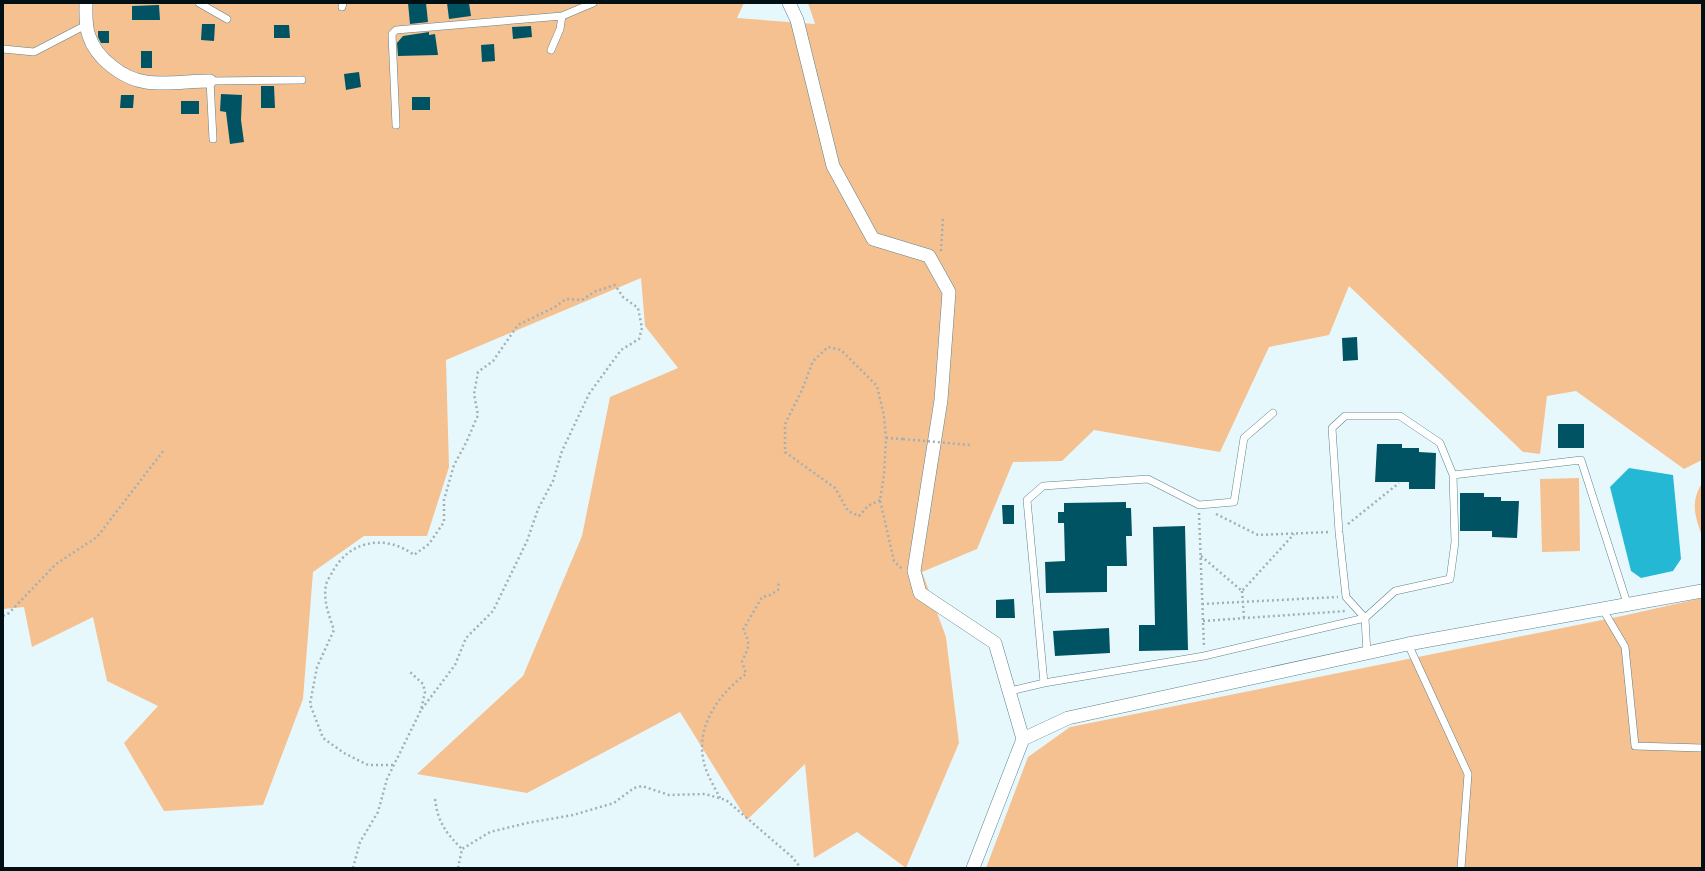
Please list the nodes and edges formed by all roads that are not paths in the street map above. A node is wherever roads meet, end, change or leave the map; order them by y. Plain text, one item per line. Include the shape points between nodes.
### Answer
1 (86, 3) edge
2 (199, 3) edge
3 (593, 3) edge
4 (789, 3) edge
5 (562, 16) junction
6 (227, 19) dead end
7 (86, 24) junction
8 (3, 49) edge
9 (551, 50) dead end
10 (302, 80) dead end
11 (210, 81) junction
12 (396, 125) dead end
13 (213, 139) dead end
14 (1273, 414) dead end
15 (1453, 475) junction
16 (1702, 590) edge
17 (1626, 603) junction
18 (1602, 608) junction
19 (1365, 618) junction
20 (1408, 644) junction
21 (1367, 655) junction
22 (1044, 683) junction
23 (1010, 691) junction
24 (1023, 739) junction
25 (1702, 748) edge
26 (973, 868) edge
27 (1461, 868) edge

1 - 7 street
2 - 6 lane
3 - 5 lane
4 - 23 street via 797,20 833,166 869,233 873,239 929,256 949,292 941,400 914,571 920,593 995,643
5 - 9 lane via 560,29
5 - 12 lane via 396,30 392,34
7 - 8 lane via 34,52
7 - 11 street via 97,53 134,80 147,83
10 - 11 lane
11 - 13 lane
14 - 22 lane via 1244,438 1234,502 1199,505 1148,478 1043,486 1026,500
15 - 17 lane via 1581,460
15 - 19 lane via 1455,542 1450,579 1395,591
15 - 19 lane via 1440,443 1400,416 1345,416 1332,428 1346,597
16 - 17 street
17 - 18 street
18 - 20 street
18 - 25 lane via 1625,647 1635,746
19 - 21 lane
19 - 22 lane via 1204,656
20 - 21 street
20 - 27 lane via 1468,774
21 - 24 street via 1068,718
22 - 23 lane
23 - 24 street
24 - 26 street

